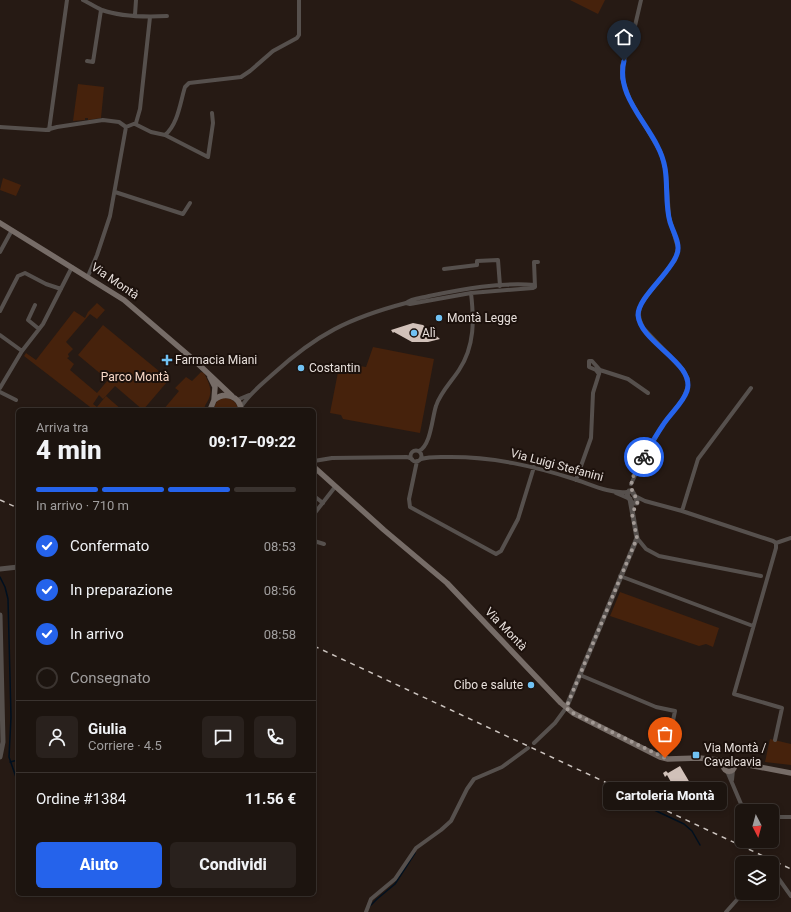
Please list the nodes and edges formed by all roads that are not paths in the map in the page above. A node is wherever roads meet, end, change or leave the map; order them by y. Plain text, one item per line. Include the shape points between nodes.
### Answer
1 (67, 0) edge
2 (83, 0) edge
3 (136, 0) edge
4 (299, 0) edge
5 (641, 0) edge
6 (101, 10) junction
7 (135, 15) junction
8 (167, 16) dead end
9 (150, 17) junction
10 (87, 61) dead end
11 (212, 113) dead end
12 (135, 124) junction
13 (0, 127) edge
14 (126, 127) junction
15 (49, 130) junction
16 (165, 135) junction
17 (115, 192) junction
18 (190, 203) dead end
19 (0, 223) edge
20 (12, 230) junction
21 (0, 252) edge
22 (538, 262) dead end
23 (72, 267) junction
24 (444, 269) dead end
25 (88, 276) junction
26 (500, 286) junction
27 (535, 286) junction
28 (480, 288) junction
29 (61, 289) junction
30 (510, 289) junction
31 (494, 290) junction
32 (454, 291) junction
33 (470, 293) junction
34 (406, 303) junction
35 (35, 305) dead end
36 (0, 310) edge
37 (39, 328) junction
38 (0, 335) edge
39 (22, 351) junction
40 (207, 372) junction
41 (0, 388) edge
42 (751, 388) dead end
43 (254, 391) junction
44 (0, 392) edge
45 (648, 393) dead end
46 (235, 398) junction
47 (16, 400) dead end
48 (214, 400) junction
49 (211, 408) edge
50 (240, 408) edge
51 (242, 408) edge
52 (420, 452) junction
53 (410, 457) junction
54 (430, 457) junction
55 (419, 460) junction
56 (316, 461) edge
57 (534, 467) junction
58 (316, 469) edge
59 (576, 480) junction
60 (335, 487) junction
61 (606, 489) junction
62 (629, 491) junction
63 (636, 496) junction
64 (316, 498) edge
65 (630, 499) junction
66 (645, 501) junction
67 (323, 503) junction
68 (636, 504) junction
69 (682, 511) junction
70 (316, 512) edge
71 (632, 514) junction
72 (637, 538) junction
73 (791, 538) edge
74 (316, 542) edge
75 (776, 543) junction
76 (324, 544) dead end
77 (16, 567) edge
78 (0, 569) edge
79 (620, 576) junction
80 (761, 576) dead end
81 (0, 615) edge
82 (753, 626) junction
83 (1, 674) edge
84 (580, 675) junction
85 (566, 708) junction
86 (670, 735) dead end
87 (775, 740) dead end
88 (534, 743) dead end
89 (528, 748) dead end
90 (0, 757) edge
91 (706, 759) junction
92 (730, 761) junction
93 (746, 766) junction
94 (726, 769) junction
95 (734, 769) junction
96 (791, 773) edge
97 (732, 782) junction
98 (741, 804) edge
99 (779, 817) edge
100 (791, 817) edge
101 (779, 879) edge
102 (791, 896) edge
103 (736, 900) edge
104 (366, 912) edge
105 (726, 912) edge

1 - 15 street
2 - 6 street
3 - 7 street
4 - 16 street via 297,38 274,51 241,77 189,83 185,87 170,131
5 - 62 street via 622,66 622,78 626,92 661,153 665,166 669,217 678,252 675,260 643,301 638,314 644,329 683,370 688,382 686,392 636,470
6 - 7 street
6 - 10 street via 93,62
7 - 9 street
8 - 9 street
9 - 12 street via 140,109
11 - 16 street via 213,128 208,157
12 - 14 street
12 - 16 street via 150,132
13 - 15 street
14 - 15 street via 119,122 104,120
14 - 17 street
17 - 18 street via 183,214
17 - 25 street via 105,232
19 - 20 main road, Via Montà
20 - 21 street
20 - 23 main road, Via Montà
22 - 27 street via 534,262
23 - 25 main road, Via Montà
23 - 29 street
24 - 26 street via 477,265 477,261 498,260
25 - 40 main road, Via Montà via 137,310
26 - 27 street
26 - 28 street
26 - 30 street
26 - 31 street
27 - 30 street via 531,289
28 - 32 street
28 - 33 street
29 - 36 street via 25,273 22,274 18,276
29 - 37 street
30 - 31 street
31 - 33 street
32 - 33 street
32 - 34 street
33 - 34 street
33 - 52 street via 473,328 466,356 437,403 425,445
34 - 43 street via 350,321 327,332 299,351
35 - 37 street via 28,320
37 - 39 street
38 - 39 street
39 - 41 street
40 - 46 main road, Via Montà
40 - 48 main road, Via Montà via 215,387
42 - 69 street via 698,459
43 - 46 street
43 - 51 street
44 - 47 street
45 - 59 street via 628,379 600,372 593,393 591,438
46 - 48 main road via 225,395
46 - 50 main road, Via Montà
48 - 49 main road, Via Montà
52 - 53 street via 413,451
52 - 54 street, Via Luigi Stefanini
52 - 55 street
53 - 55 street
53 - 56 street
54 - 55 street, Via Luigi Stefanini
54 - 57 street, Via Luigi Stefanini via 486,458
55 - 57 street via 409,499 410,507 496,554 501,551 518,519
57 - 59 street, Via Luigi Stefanini
58 - 60 main road, Via Montà
59 - 61 street, Via Luigi Stefanini
60 - 67 street
60 - 85 main road, Via Montà via 447,583
61 - 62 street, Via Luigi Stefanini
61 - 65 street, Via Luigi Stefanini
62 - 63 street
62 - 65 street
63 - 66 street
63 - 68 street
64 - 67 street
65 - 68 street
65 - 71 street
66 - 68 street
66 - 69 street
67 - 70 street
68 - 71 street
69 - 75 street
71 - 72 street
72 - 79 street
72 - 80 street via 646,549 659,556
73 - 75 street
74 - 76 street
75 - 82 street
77 - 78 street
79 - 82 street
79 - 84 street
81 - 83 street
82 - 87 street via 734,694 782,708
83 - 90 street via 3,742
84 - 85 street
84 - 86 street via 656,707 675,711
85 - 88 street via 556,723
85 - 91 main road, Via Montà via 660,757
89 - 104 street via 507,764 472,781 451,821 416,848 395,880 371,899
91 - 92 main road, Via Montà
91 - 94 main road, Via Montà
92 - 93 main road, Via Montà
92 - 94 main road via 724,764
92 - 95 main road
93 - 95 main road
93 - 96 main road
94 - 95 main road
94 - 97 street
95 - 97 street
97 - 98 street
99 - 100 street
101 - 102 street
103 - 105 street

